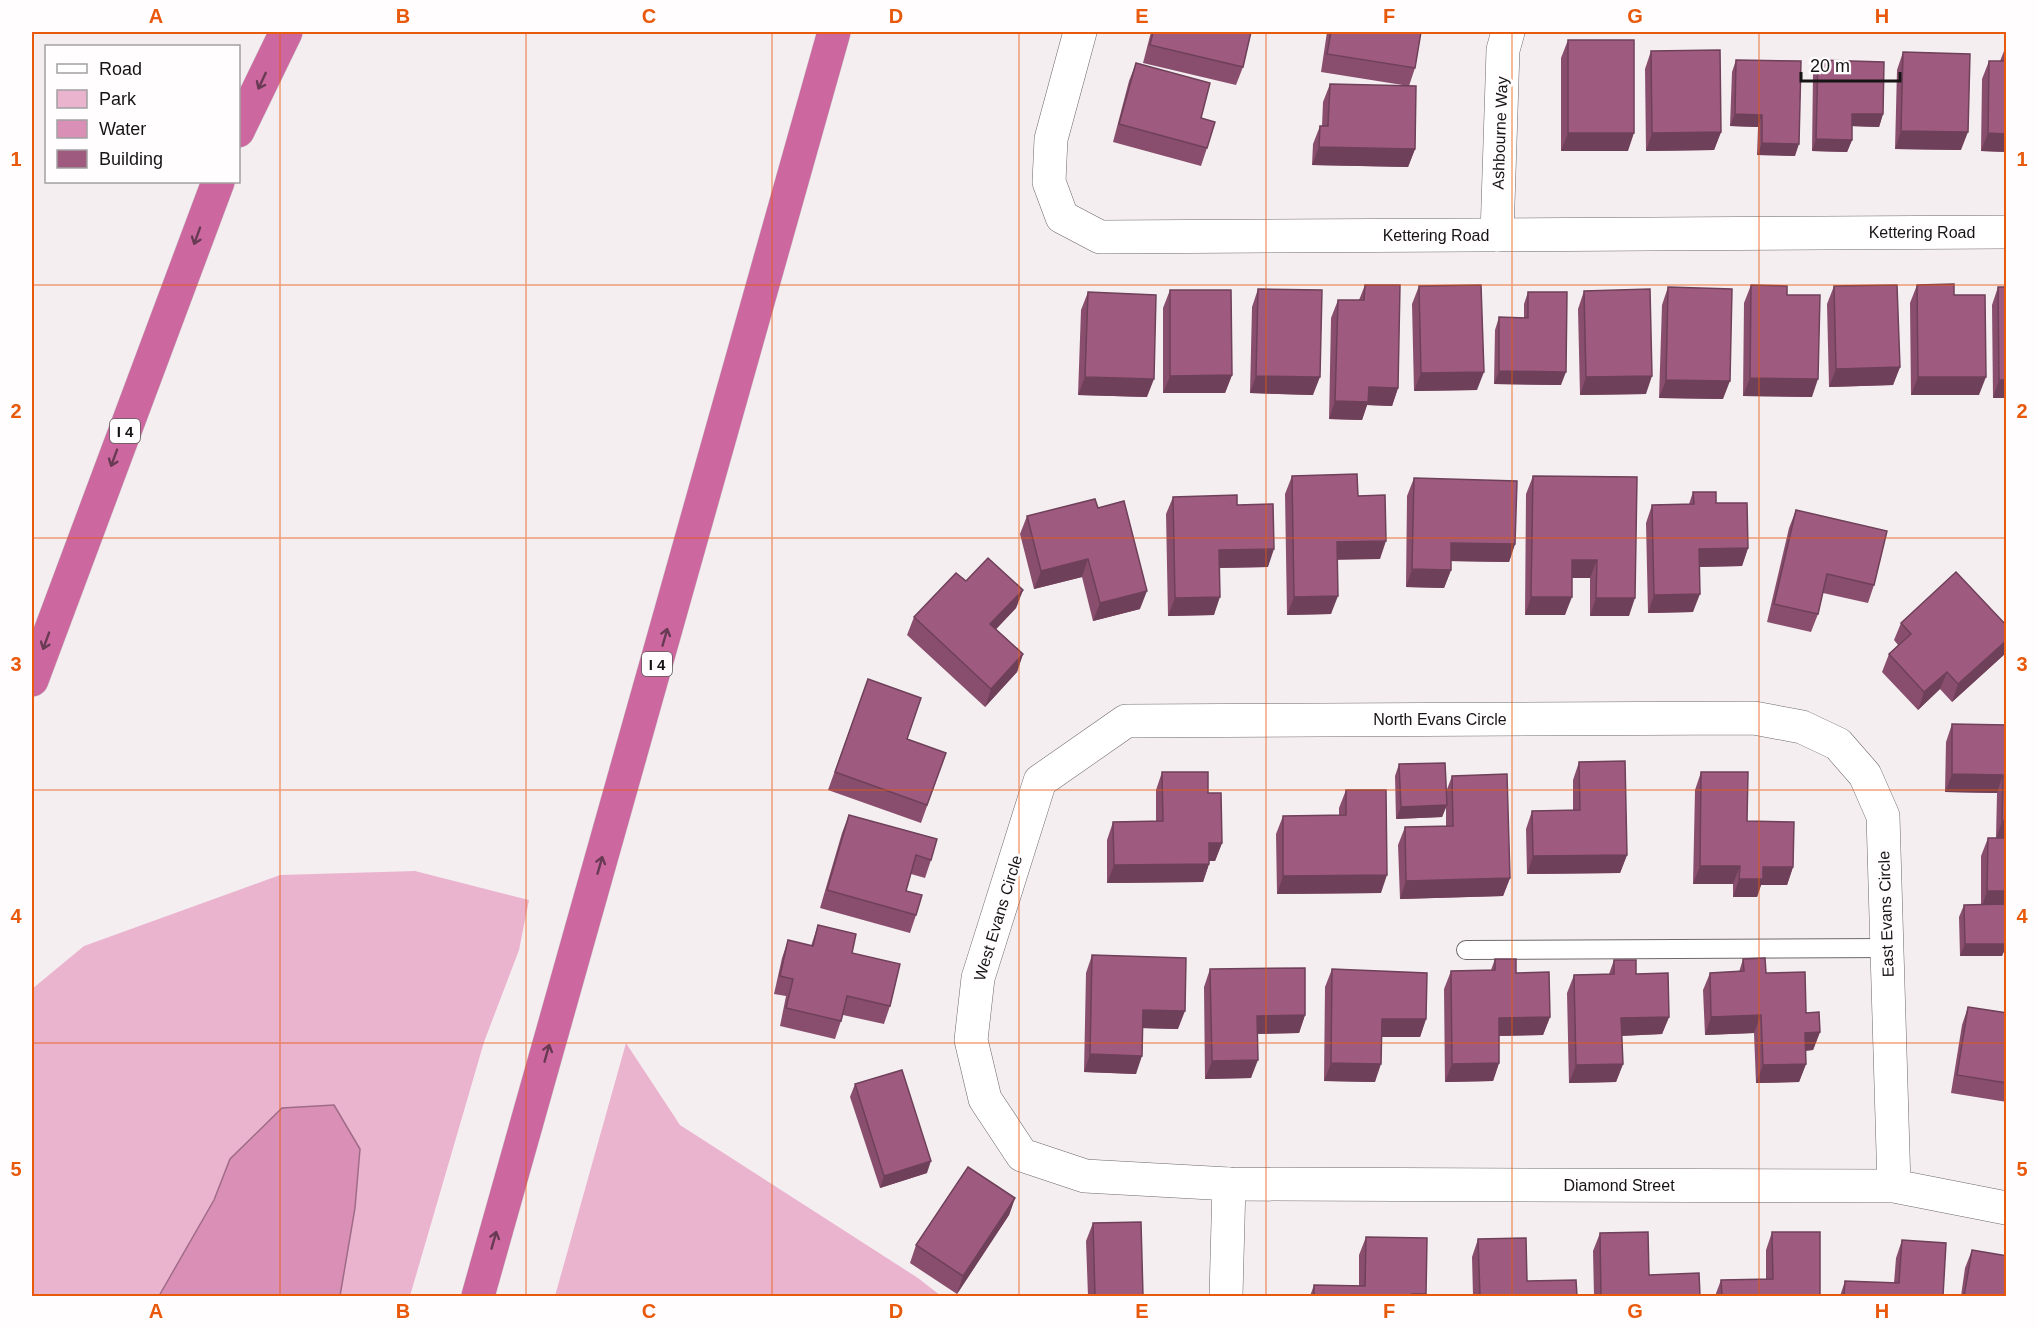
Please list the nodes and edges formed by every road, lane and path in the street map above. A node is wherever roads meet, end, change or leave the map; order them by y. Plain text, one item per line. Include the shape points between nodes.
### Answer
1 (286, 32) edge
2 (834, 32) edge
3 (1080, 32) edge
4 (1508, 32) edge
5 (240, 127) edge
6 (218, 183) edge
7 (2007, 232) edge
8 (1497, 235) junction
9 (32, 680) edge
10 (1754, 717) joint
11 (1126, 721) joint
12 (1887, 948) junction
13 (1466, 950) dead end
14 (1229, 1184) junction
15 (1894, 1186) junction
16 (2007, 1208) edge
17 (478, 1296) edge
18 (1226, 1296) edge

1 -> 5 highway
17 -> 2 highway, I 4
3 - 8 street, Kettering Road via 1051,139 1049,182 1062,217 1100,237
4 - 8 street, Ashbourne Way via 1503,50
6 -> 9 highway, I 4
7 - 8 street, Kettering Road
10 - 11 street, North Evans Circle
10 - 12 street, East Evans Circle via 1802,727 1838,744 1864,775 1883,816
11 - 14 street, West Evans Circle via 1041,781 978,978 971,1041 985,1099 1022,1155 1085,1176
12 - 13 lane
12 - 15 street, East Evans Circle
14 - 15 street, Diamond Street
14 - 18 street
15 - 16 street, Diamond Street

